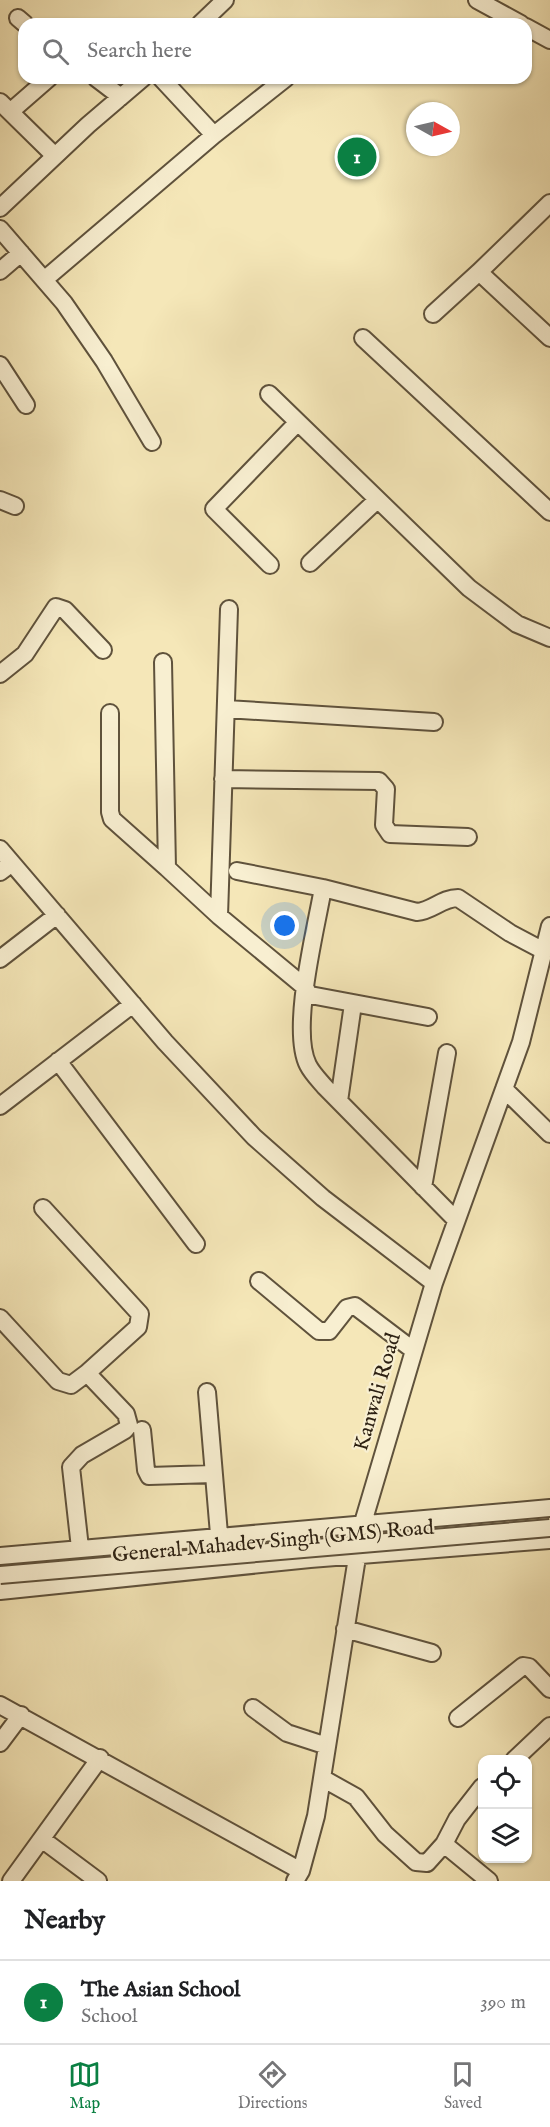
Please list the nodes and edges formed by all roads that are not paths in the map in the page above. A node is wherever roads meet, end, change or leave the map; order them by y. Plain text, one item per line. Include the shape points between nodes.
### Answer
1 (225, 0) edge
2 (477, 0) edge
3 (206, 18) edge
4 (510, 18) edge
5 (532, 30) edge
6 (550, 40) edge
7 (40, 84) edge
8 (104, 84) edge
9 (136, 84) edge
10 (167, 84) edge
11 (278, 84) edge
12 (121, 97) junction
13 (5, 107) edge
14 (214, 135) junction
15 (55, 156) junction
16 (550, 203) edge
17 (0, 208) edge
18 (0, 229) edge
19 (21, 253) junction
20 (0, 271) edge
21 (479, 272) junction
22 (44, 280) junction
23 (433, 314) dead end
24 (363, 338) dead end
25 (550, 338) edge
26 (0, 365) edge
27 (269, 394) dead end
28 (26, 405) dead end
29 (297, 423) junction
30 (152, 442) dead end
31 (377, 500) junction
32 (550, 512) edge
33 (310, 563) dead end
34 (270, 565) dead end
35 (229, 609) dead end
36 (550, 638) edge
37 (104, 650) dead end
38 (163, 662) dead end
39 (0, 675) edge
40 (226, 709) junction
41 (110, 713) dead end
42 (434, 722) dead end
43 (224, 779) junction
44 (468, 837) dead end
45 (0, 849) edge
46 (6, 868) edge
47 (167, 868) junction
48 (237, 871) dead end
49 (323, 888) junction
50 (57, 915) junction
51 (219, 915) junction
52 (550, 926) edge
53 (544, 951) junction
54 (0, 959) edge
55 (305, 991) junction
56 (133, 1004) junction
57 (353, 1004) junction
58 (428, 1017) dead end
59 (447, 1053) dead end
60 (58, 1061) junction
61 (504, 1089) junction
62 (339, 1101) junction
63 (0, 1106) edge
64 (550, 1134) edge
65 (423, 1187) junction
66 (43, 1208) dead end
67 (456, 1220) junction
68 (196, 1244) dead end
69 (259, 1281) dead end
70 (434, 1283) junction
71 (0, 1318) edge
72 (413, 1350) junction
73 (87, 1373) junction
74 (207, 1392) dead end
75 (142, 1430) dead end
76 (213, 1474) junction
77 (550, 1508) edge
78 (505, 1512) junction
79 (443, 1518) junction
80 (550, 1521) edge
81 (362, 1526) junction
82 (550, 1528) edge
83 (218, 1536) junction
84 (550, 1540) edge
85 (170, 1541) junction
86 (507, 1544) junction
87 (80, 1548) junction
88 (445, 1549) junction
89 (0, 1556) edge
90 (356, 1556) junction
91 (0, 1567) edge
92 (224, 1568) junction
93 (172, 1573) junction
94 (0, 1575) edge
95 (0, 1590) edge
96 (345, 1629) junction
97 (432, 1653) dead end
98 (550, 1689) edge
99 (0, 1705) edge
100 (254, 1708) dead end
101 (21, 1715) junction
102 (458, 1718) dead end
103 (550, 1726) edge
104 (0, 1743) edge
105 (327, 1746) junction
106 (519, 1755) edge
107 (100, 1758) junction
108 (322, 1778) junction
109 (478, 1793) edge
110 (43, 1840) junction
111 (444, 1844) junction
112 (298, 1876) edge
113 (11, 1881) edge
114 (98, 1881) edge
115 (489, 1881) edge

1 - 3 street
2 - 4 street
5 - 6 street
7 - 13 street
8 - 12 street
9 - 12 street
10 - 14 street
11 - 14 street
12 - 15 street
13 - 15 street
14 - 22 street
15 - 17 street
16 - 21 street
18 - 19 street
19 - 20 street
19 - 22 street
21 - 23 street
21 - 25 street
22 - 30 street via 105,361
24 - 32 street
26 - 28 street
27 - 29 street
29 - 31 street
29 - 34 street via 214,509
31 - 33 street
31 - 36 street via 492,607
35 - 40 street
37 - 39 street via 65,610 56,607 25,654
38 - 47 street
40 - 42 street
40 - 43 street
41 - 47 street via 112,819
43 - 44 street via 378,781 386,789 384,825 390,834
43 - 51 street
45 - 46 street
46 - 50 street
47 - 51 street
48 - 49 street
49 - 53 street via 417,912 458,898
49 - 55 street
50 - 54 street
50 - 56 street
51 - 55 street
52 - 53 street, Kanwali Road
53 - 61 street, Kanwali Road via 521,1042
55 - 57 street
55 - 62 street via 301,1033 308,1064
56 - 60 street
56 - 70 street via 290,1170
57 - 58 street
57 - 62 street
59 - 65 street
60 - 63 street
60 - 68 street
61 - 64 street
61 - 67 street, Kanwali Road
62 - 65 street
65 - 67 street
66 - 73 street via 140,1314 138,1327
67 - 70 street, Kanwali Road
69 - 72 street via 319,1331 329,1331 346,1308 355,1306
70 - 72 street, Kanwali Road
71 - 73 street via 58,1381 71,1385
72 - 81 street, Kanwali Road
73 - 87 street via 126,1414 129,1425 82,1455 71,1467
74 - 76 street
75 - 76 street via 149,1476
76 - 83 street
77 - 78 street, General Mahadev Singh (GMS) Road
78 - 79 street, General Mahadev Singh (GMS) Road
78 - 86 street
79 - 81 street, General Mahadev Singh (GMS) Road
79 - 88 street
80 - 91 street
81 - 83 street, General Mahadev Singh (GMS) Road
81 - 90 street, Kanwali Road
82 - 94 street, bridge
83 - 85 street, General Mahadev Singh (GMS) Road
83 - 92 street
84 - 86 street, General Mahadev Singh (GMS) Road
85 - 87 street, General Mahadev Singh (GMS) Road
85 - 93 street via 176,1556
86 - 88 street, General Mahadev Singh (GMS) Road
87 - 89 street, General Mahadev Singh (GMS) Road
88 - 90 street, General Mahadev Singh (GMS) Road
90 - 92 street, General Mahadev Singh (GMS) Road
90 - 96 street, Kanwali Road
92 - 93 street, General Mahadev Singh (GMS) Road
93 - 95 street, General Mahadev Singh (GMS) Road
96 - 97 street
96 - 105 street, Kanwali Road
98 - 102 street via 529,1667 523,1666
99 - 101 street
100 - 105 street via 287,1733
101 - 104 street
101 - 107 street
103 - 106 street
105 - 108 street, Kanwali Road
107 - 110 street
107 - 112 street
108 - 111 street via 356,1797 378,1827 416,1862 427,1863
108 - 112 street, Kanwali Road via 312,1835
109 - 111 street via 457,1819
110 - 113 street
110 - 114 street
111 - 115 street

